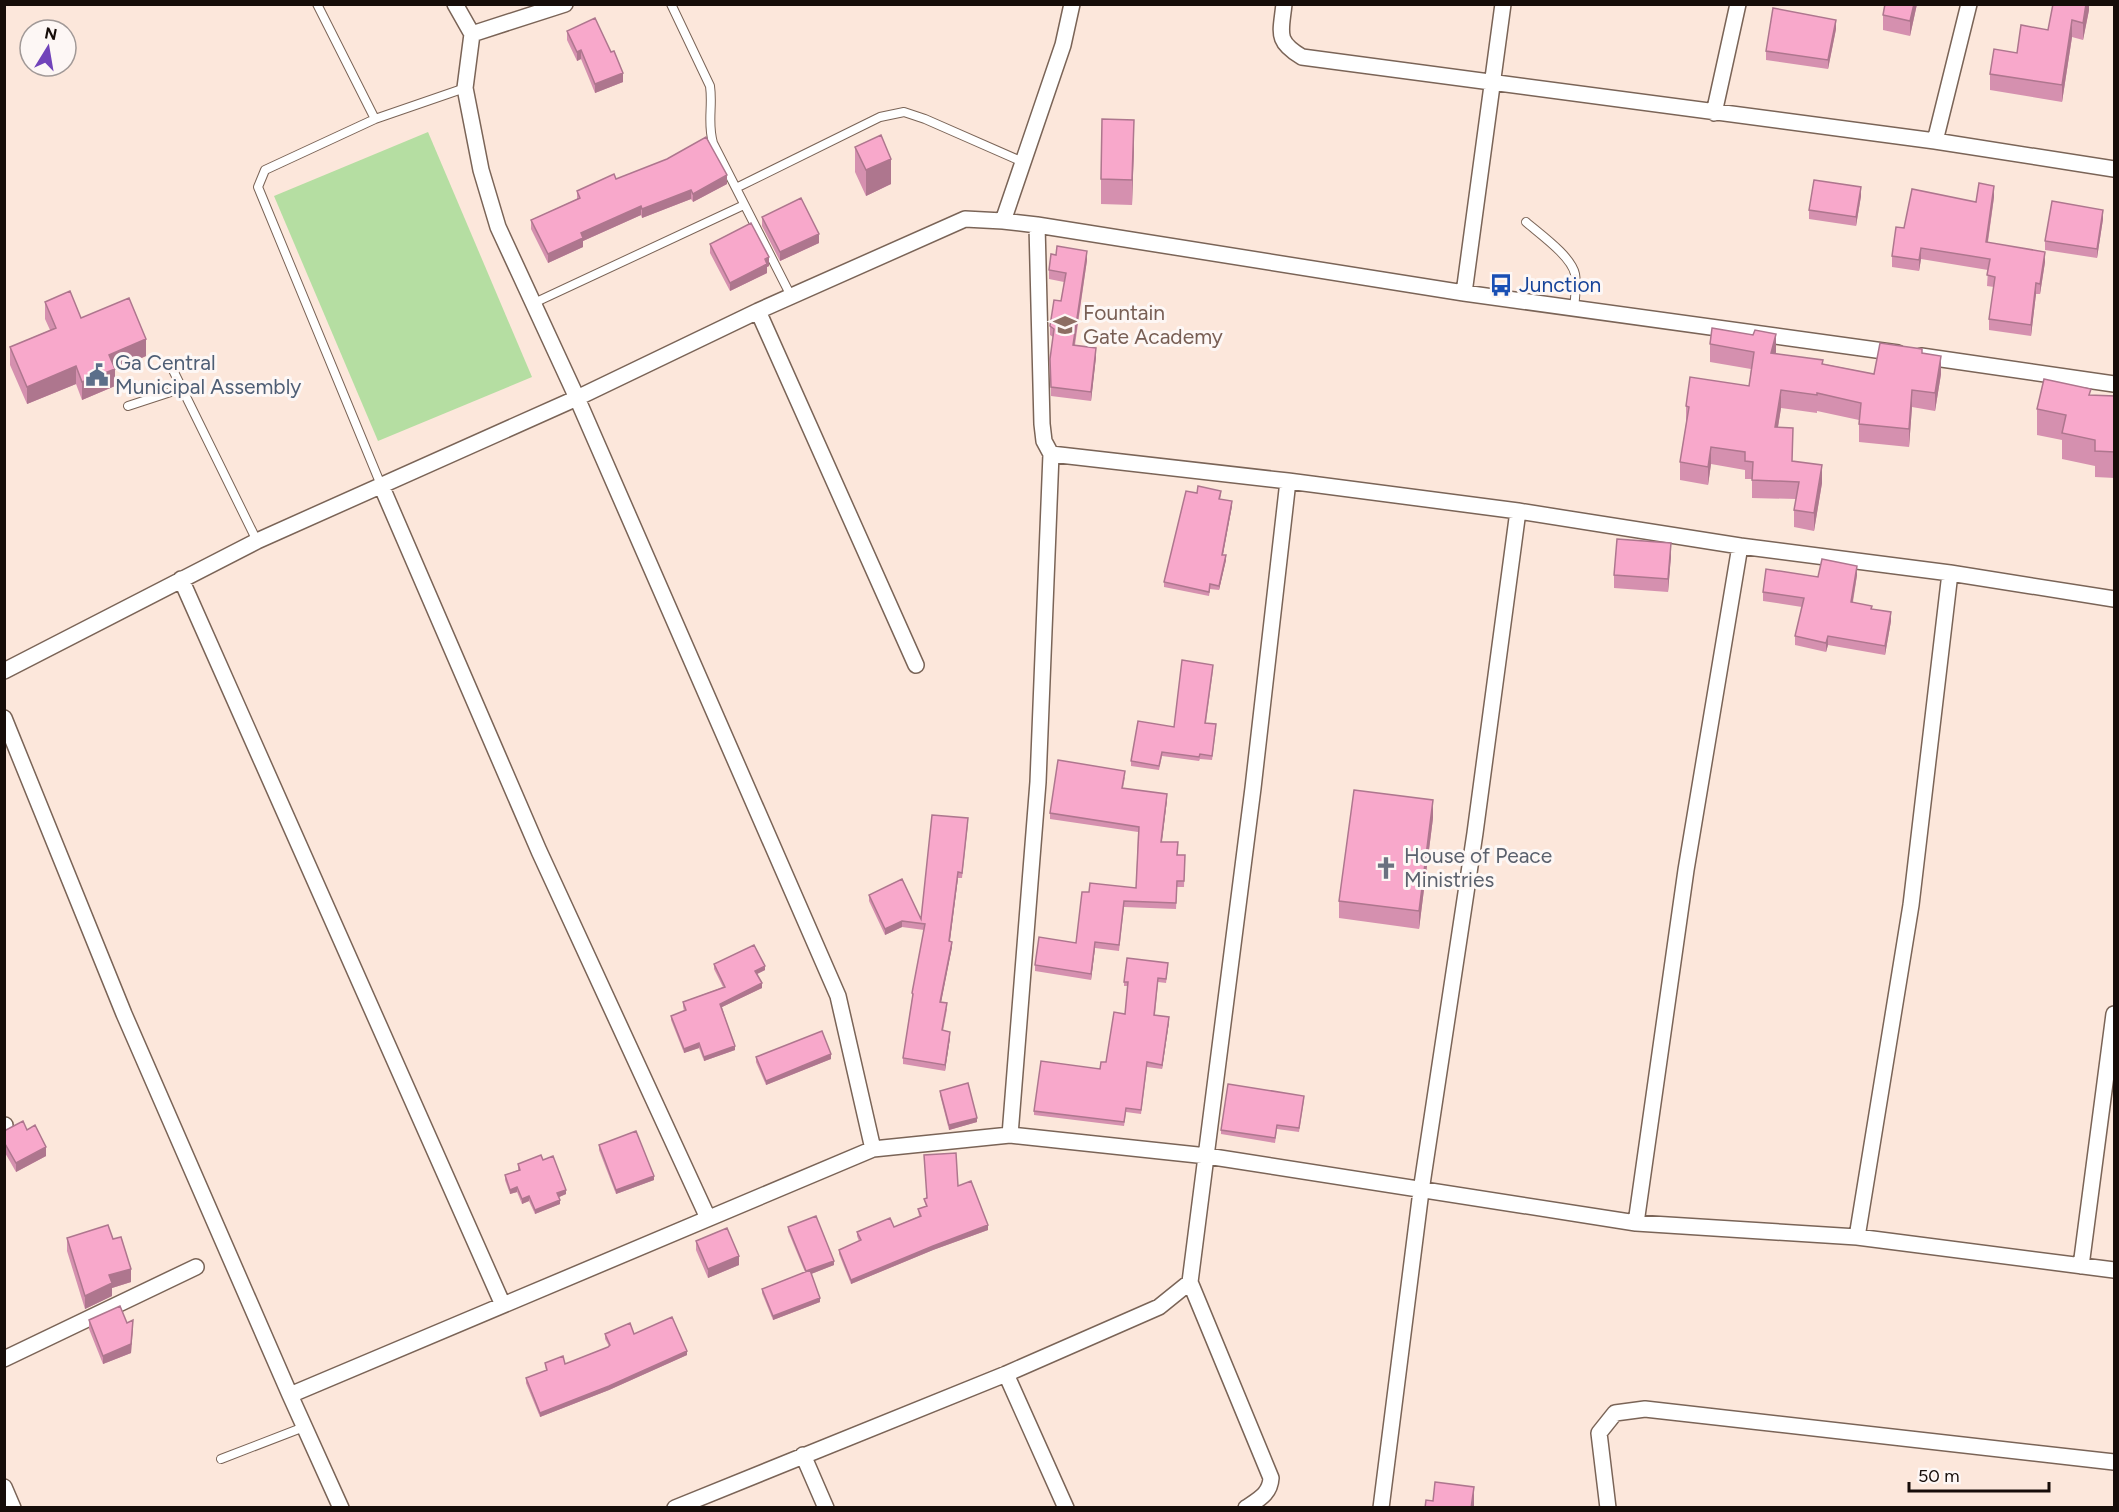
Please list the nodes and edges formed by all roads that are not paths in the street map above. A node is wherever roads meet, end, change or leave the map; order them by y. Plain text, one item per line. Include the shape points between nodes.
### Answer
1 (317, 4) edge
2 (455, 4) edge
3 (565, 4) edge
4 (671, 4) edge
5 (1072, 4) edge
6 (1284, 4) edge
7 (1503, 4) edge
8 (1738, 4) edge
9 (1969, 4) edge
10 (472, 34) junction
11 (1491, 83) junction
12 (465, 88) junction
13 (1714, 113) junction
14 (375, 119) junction
15 (1935, 141) junction
16 (1023, 162) junction
17 (2115, 169) edge
18 (736, 188) junction
19 (744, 205) junction
20 (1003, 221) junction
21 (1526, 222) dead end
22 (1037, 225) junction
23 (1464, 293) junction
24 (792, 296) junction
25 (534, 303) junction
26 (1574, 308) junction
27 (758, 311) junction
28 (170, 364) dead end
29 (2115, 384) edge
30 (183, 388) junction
31 (577, 398) junction
32 (128, 406) dead end
33 (1051, 454) junction
34 (1288, 481) junction
35 (381, 485) junction
36 (1518, 511) junction
37 (257, 541) junction
38 (1740, 546) junction
39 (1950, 573) junction
40 (181, 579) junction
41 (2115, 599) edge
42 (916, 665) dead end
43 (4, 671) edge
44 (4, 718) edge
45 (2115, 1014) edge
46 (1010, 1136) junction
47 (873, 1149) junction
48 (1207, 1156) junction
49 (1421, 1191) junction
50 (708, 1218) junction
51 (1636, 1223) junction
52 (1857, 1238) junction
53 (2081, 1266) junction
54 (196, 1267) dead end
55 (2115, 1270) edge
56 (1190, 1282) junction
57 (503, 1305) junction
58 (4, 1359) edge
59 (1006, 1374) junction
60 (290, 1395) junction
61 (304, 1426) junction
62 (803, 1455) junction
63 (221, 1459) dead end
64 (2115, 1462) edge
65 (4, 1487) edge
66 (14, 1508) edge
67 (341, 1508) edge
68 (675, 1508) edge
69 (826, 1508) edge
70 (1066, 1508) edge
71 (1246, 1508) edge
72 (1381, 1508) edge
73 (1608, 1508) edge

1 - 14 lane
2 - 10 street
3 - 10 street
4 - 18 lane via 710,86 709,129
5 - 16 street via 1064,45
6 - 11 street via 1281,33 1286,47 1302,57
7 - 11 street
8 - 13 street
9 - 15 street
10 - 12 street
11 - 13 street
11 - 23 street
12 - 14 lane
12 - 25 street via 481,170 498,227
13 - 15 street
14 - 35 lane via 265,170 258,187
15 - 17 street
16 - 18 lane via 904,112 880,117
16 - 20 street
18 - 19 lane
19 - 24 lane
19 - 25 lane
20 - 22 street
20 - 24 street via 965,219
21 - 26 lane via 1572,266
22 - 23 street
22 - 33 street via 1042,424
23 - 26 street
24 - 27 street
25 - 31 street
26 - 29 street
27 - 31 street
27 - 42 street
28 - 30 lane
30 - 32 lane
30 - 37 lane
31 - 35 street
31 - 47 street via 838,996
33 - 34 street
33 - 46 street via 1038,783
34 - 36 street
34 - 48 street
35 - 37 street
35 - 50 street via 539,851
36 - 38 street
36 - 49 street
37 - 40 street
38 - 39 street
38 - 51 street via 1686,870
39 - 41 street
39 - 52 street via 1911,905
40 - 43 street
40 - 57 street
44 - 60 street via 124,1014
45 - 53 street
46 - 47 street
46 - 48 street
47 - 50 street
48 - 49 street
48 - 56 street
49 - 51 street
49 - 72 street
50 - 57 street
51 - 52 street
52 - 53 street
53 - 55 street
54 - 58 street
56 - 59 street via 1159,1307
56 - 71 street via 1271,1478 1267,1494
57 - 60 street
59 - 62 street
59 - 70 street
60 - 61 street
60 - 67 lane
61 - 63 lane
61 - 67 street
62 - 68 street
62 - 69 street
64 - 73 street via 1645,1409 1615,1413 1599,1433
65 - 66 street

